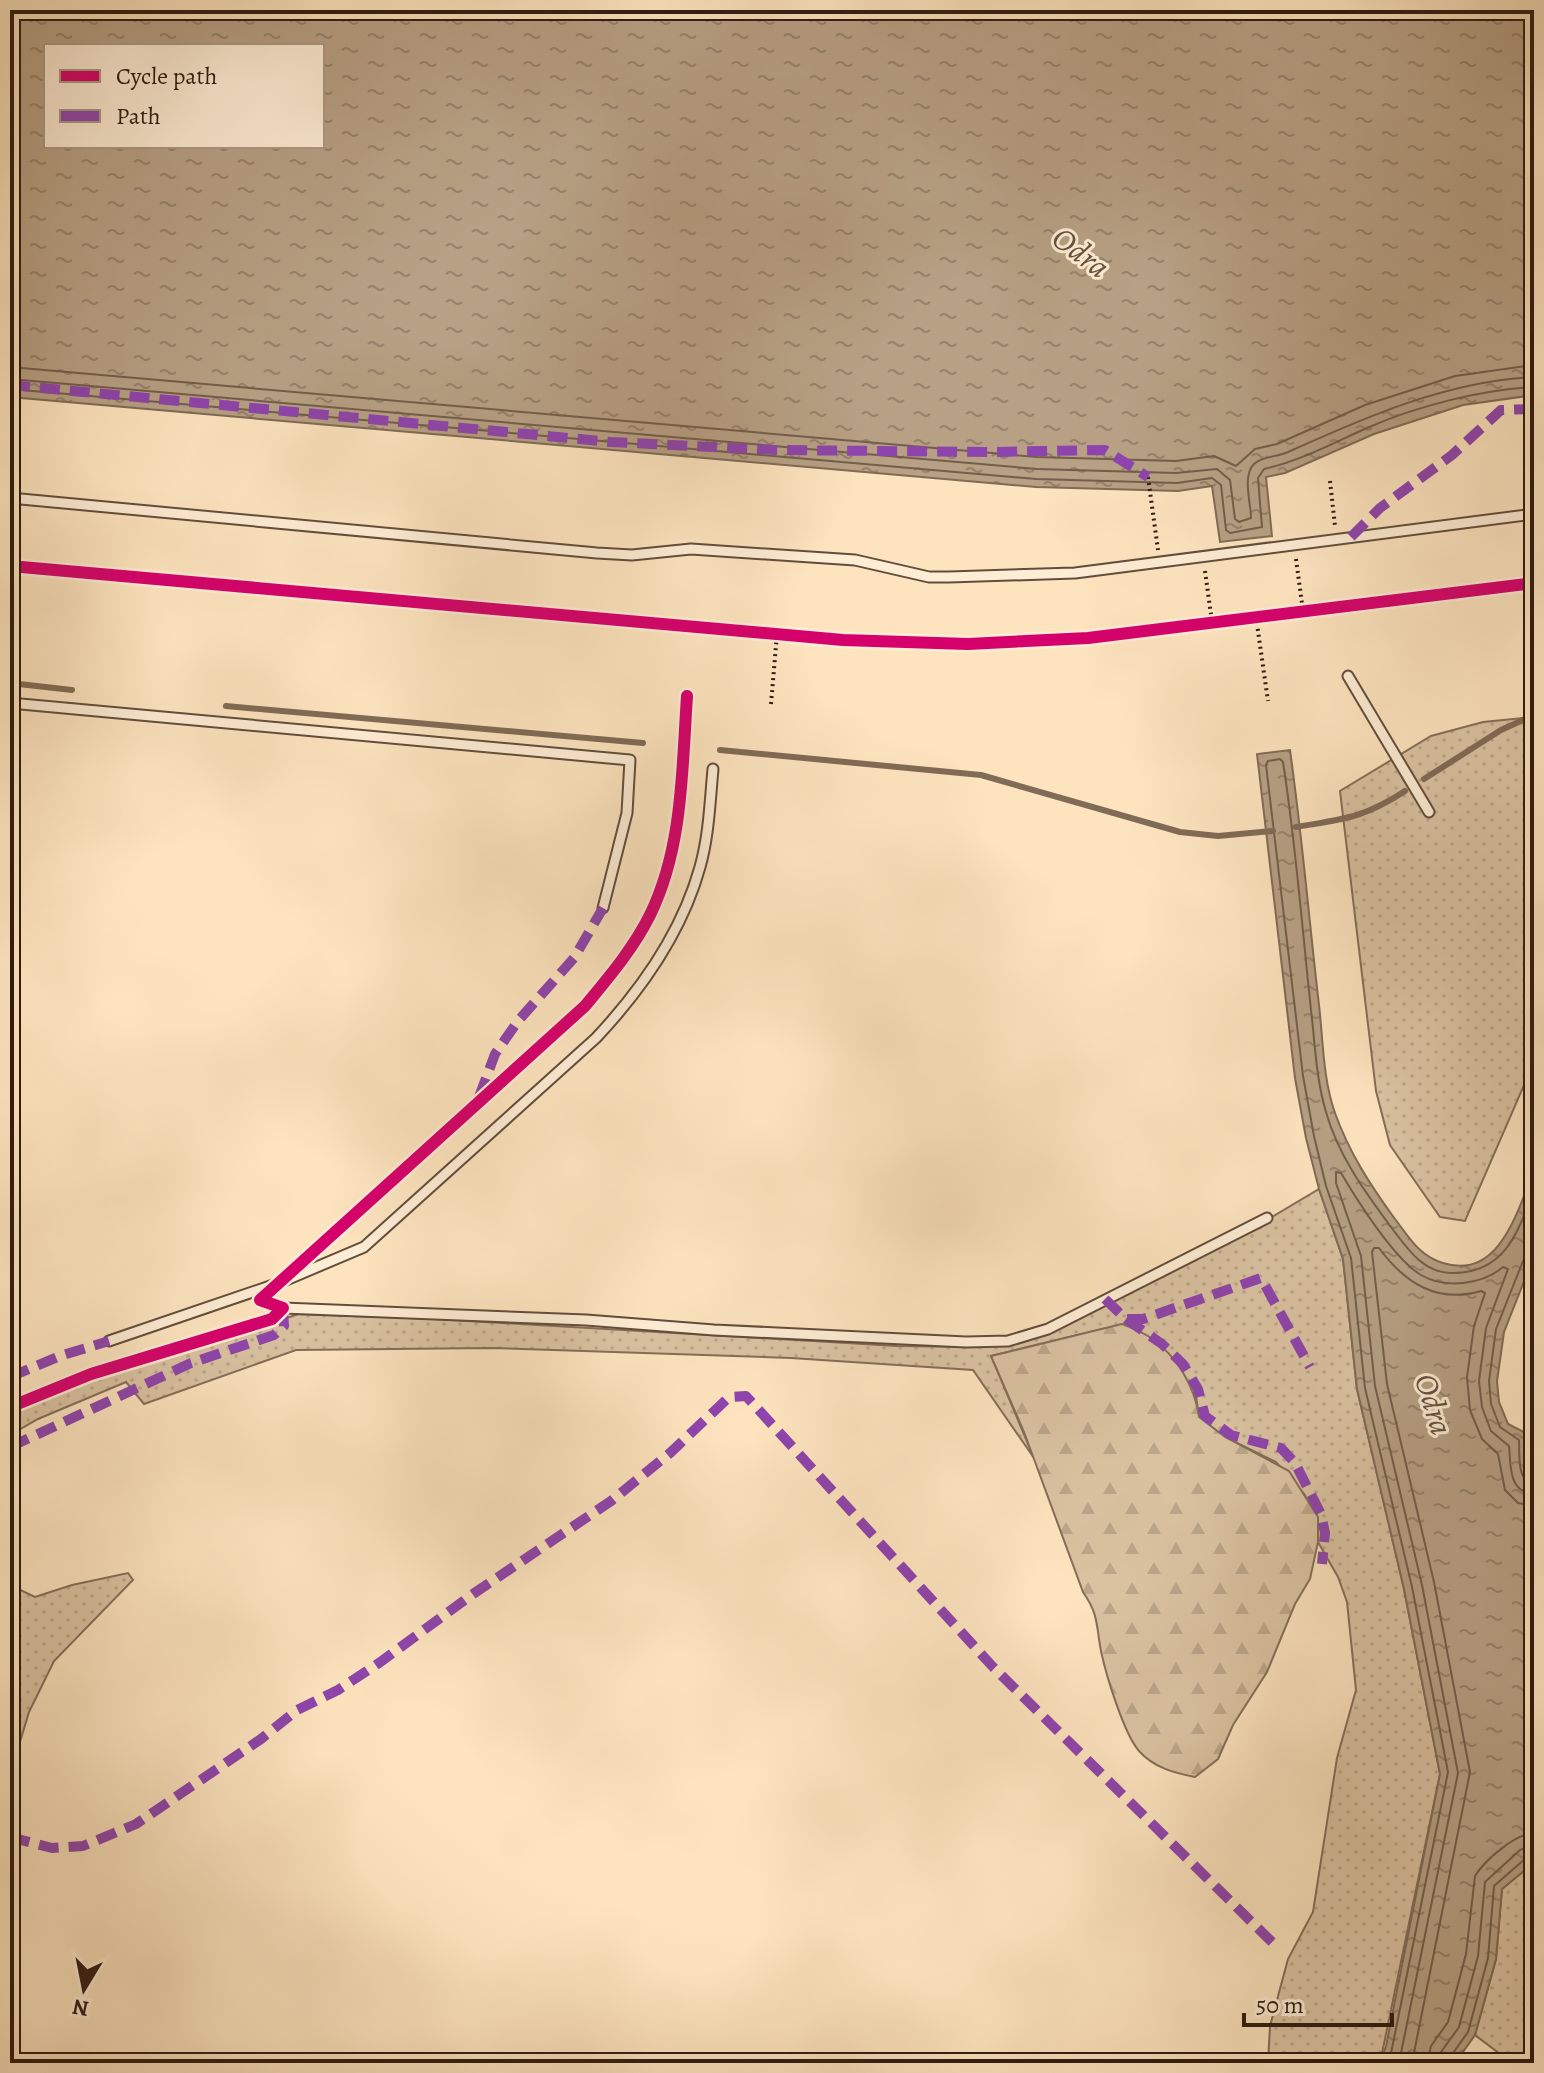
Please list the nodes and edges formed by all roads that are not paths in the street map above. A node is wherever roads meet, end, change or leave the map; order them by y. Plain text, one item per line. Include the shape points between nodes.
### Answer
1 (10, 498) edge
2 (1534, 514) edge
3 (1348, 676) dead end
4 (10, 703) edge
5 (713, 769) dead end
6 (1429, 812) dead end
7 (603, 908) dead end
8 (1267, 1218) dead end
9 (283, 1308) dead end
10 (109, 1341) dead end

1 - 2 lane via 597,553 691,549 855,560 929,577 1075,573
3 - 6 lane
4 - 7 lane via 630,760 627,813
5 - 10 lane via 705,844 688,899 650,973 596,1038 364,1247 279,1283
8 - 9 lane via 1048,1329 1008,1341

